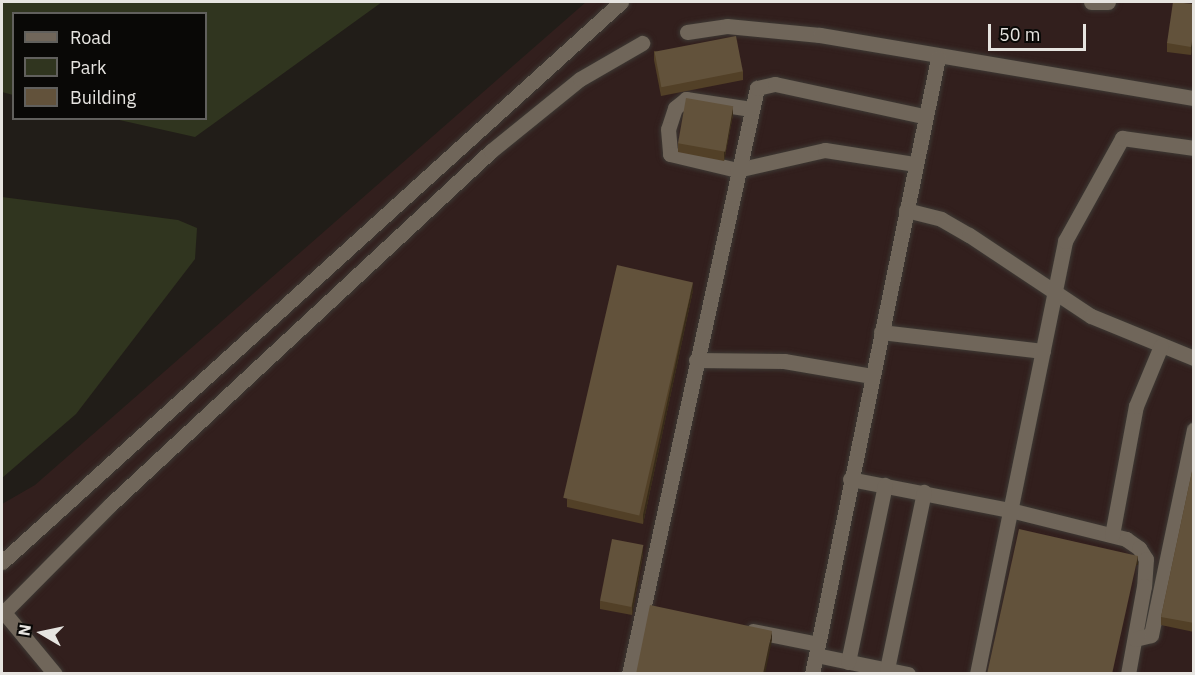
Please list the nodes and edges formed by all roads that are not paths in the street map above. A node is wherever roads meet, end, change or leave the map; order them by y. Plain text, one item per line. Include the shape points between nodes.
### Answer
1 (621, 2) edge
2 (1091, 2) edge
3 (1108, 2) edge
4 (687, 32) dead end
5 (642, 43) dead end
6 (938, 58) junction
7 (1194, 98) edge
8 (751, 109) junction
9 (923, 116) junction
10 (1194, 148) edge
11 (914, 164) junction
12 (737, 170) junction
13 (906, 210) junction
14 (1054, 294) junction
15 (881, 332) junction
16 (1161, 346) junction
17 (1043, 351) junction
18 (1194, 358) edge
19 (696, 360) junction
20 (872, 376) junction
21 (1194, 429) edge
22 (850, 479) junction
23 (885, 485) junction
24 (924, 492) junction
25 (1010, 510) junction
26 (1112, 535) junction
27 (2, 562) edge
28 (3, 611) edge
29 (736, 628) edge
30 (1135, 639) junction
31 (817, 650) junction
32 (848, 662) junction
33 (887, 669) junction
34 (55, 674) edge
35 (629, 674) edge
36 (812, 674) edge
37 (908, 674) edge
38 (977, 674) edge
39 (1128, 674) edge

1 - 27 street
2 - 3 street
4 - 6 street via 727,26 797,33
5 - 28 street via 580,79 491,151 110,505
6 - 7 street
6 - 9 street
8 - 9 street via 757,88 774,84
8 - 12 street
8 - 12 street via 686,99 675,108 668,129 670,154
9 - 11 street
10 - 14 street via 1122,138 1065,241
11 - 12 street via 825,150
11 - 13 street
12 - 19 street
13 - 14 street via 941,219
13 - 15 street
14 - 16 street via 1091,316
14 - 17 street
15 - 17 street
15 - 20 street
16 - 18 street
16 - 26 street via 1136,406
17 - 25 street
19 - 20 street via 784,361
19 - 35 street via 649,610
20 - 22 street
21 - 30 street via 1151,635
22 - 23 street
22 - 31 street
23 - 24 street
23 - 32 street
24 - 25 street
24 - 33 street
25 - 26 street
25 - 38 street
26 - 30 street via 1140,548 1146,560
28 - 34 street
29 - 31 street
30 - 39 street
31 - 32 street
31 - 36 street
32 - 33 street
33 - 37 street

